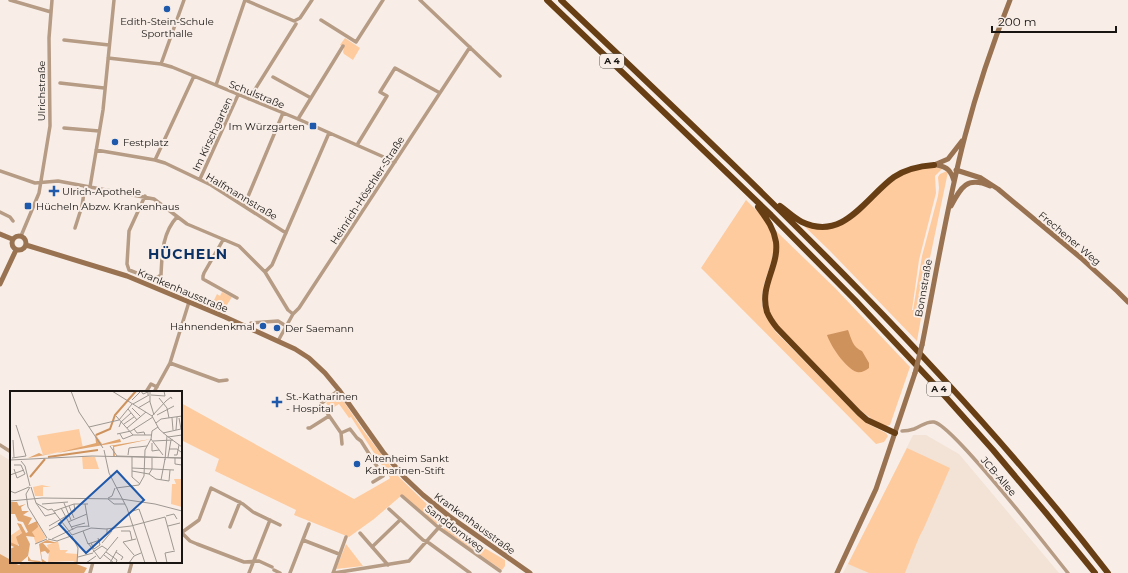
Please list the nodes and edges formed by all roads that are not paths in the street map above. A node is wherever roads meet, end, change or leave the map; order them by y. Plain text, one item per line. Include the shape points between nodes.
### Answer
1 (10, 0) edge
2 (52, 0) edge
3 (114, 0) edge
4 (184, 0) edge
5 (245, 0) edge
6 (311, 0) edge
7 (383, 0) edge
8 (420, 0) edge
9 (547, 0) edge
10 (561, 0) edge
11 (1010, 0) edge
12 (51, 12) junction
13 (321, 20) dead end
14 (296, 24) dead end
15 (64, 40) dead end
16 (109, 45) junction
17 (343, 46) dead end
18 (470, 47) junction
19 (108, 58) junction
20 (161, 64) junction
21 (194, 76) junction
22 (500, 76) dead end
23 (273, 77) dead end
24 (60, 83) dead end
25 (216, 85) junction
26 (104, 88) junction
27 (440, 93) junction
28 (238, 95) junction
29 (311, 98) junction
30 (249, 99) junction
31 (283, 113) junction
32 (298, 119) junction
33 (64, 128) dead end
34 (99, 131) junction
35 (329, 133) junction
36 (964, 137) junction
37 (357, 146) junction
38 (96, 150) junction
39 (155, 160) junction
40 (395, 162) junction
41 (934, 164) junction
42 (956, 170) junction
43 (0, 171) edge
44 (200, 180) junction
45 (42, 182) junction
46 (954, 183) junction
47 (85, 186) junction
48 (90, 186) junction
49 (998, 190) junction
50 (748, 194) junction
51 (764, 194) junction
52 (145, 196) junction
53 (244, 206) junction
54 (0, 212) edge
55 (948, 212) junction
56 (177, 217) junction
57 (13, 221) dead end
58 (75, 228) dead end
59 (286, 233) junction
60 (0, 234) edge
61 (21, 236) junction
62 (12, 239) junction
63 (223, 240) junction
64 (26, 245) junction
65 (16, 250) junction
66 (265, 272) junction
67 (0, 284) edge
68 (236, 298) dead end
69 (189, 302) junction
70 (1128, 302) edge
71 (292, 314) junction
72 (251, 323) dead end
73 (286, 326) junction
74 (278, 341) junction
75 (170, 363) junction
76 (227, 380) dead end
77 (157, 387) junction
78 (339, 390) junction
79 (147, 391) edge
80 (155, 391) edge
81 (329, 416) junction
82 (308, 428) dead end
83 (902, 431) dead end
84 (341, 433) junction
85 (895, 433) junction
86 (342, 444) dead end
87 (0, 445) edge
88 (10, 451) edge
89 (373, 482) dead end
90 (402, 496) dead end
91 (240, 502) junction
92 (389, 509) dead end
93 (449, 516) junction
94 (270, 520) junction
95 (400, 520) junction
96 (309, 524) dead end
97 (280, 525) dead end
98 (230, 528) dead end
99 (439, 528) junction
100 (182, 532) edge
101 (360, 533) dead end
102 (182, 534) edge
103 (346, 538) dead end
104 (303, 540) junction
105 (426, 542) junction
106 (372, 546) junction
107 (339, 554) junction
108 (254, 562) junction
109 (93, 563) edge
110 (132, 563) edge
111 (388, 565) junction
112 (368, 568) junction
113 (500, 571) dead end
114 (90, 573) edge
115 (129, 573) edge
116 (249, 573) edge
117 (280, 573) edge
118 (290, 573) edge
119 (333, 573) edge
120 (369, 573) edge
121 (470, 573) edge
122 (530, 573) edge
123 (836, 573) edge
124 (1068, 573) edge
125 (1095, 573) edge
126 (1108, 573) edge

1 - 12 street
2 - 12 street, Ulrichstraße
3 - 16 street
4 - 20 street
5 - 6 street via 294,22 300,18
5 - 25 street
7 - 13 street via 356,42
8 - 18 street
9 - 50 highway, A 4
10 - 51 highway, A 4
11 - 36 street, Bonnstraße via 982,76
12 - 45 street, Ulrichstraße via 50,126
14 - 30 street
15 - 16 street
16 - 19 street
17 - 29 street
18 - 22 street
18 - 27 street, Heinrich-Höschler-Straße
19 - 20 street, Schulstraße
19 - 26 street
20 - 21 street, Schulstraße
21 - 25 street, Schulstraße
21 - 39 street
23 - 29 street
24 - 26 street
25 - 28 street, Schulstraße
26 - 34 street
27 - 37 street via 395,68 380,92 387,96
27 - 40 street, Heinrich-Höschler-Straße
28 - 30 street, Schulstraße
28 - 44 street, Im Kirschgarten
29 - 32 street
30 - 31 street, Schulstraße
31 - 32 street, Schulstraße
31 - 53 street
32 - 35 street, Schulstraße
33 - 34 street
34 - 38 street
35 - 37 street, Schulstraße
35 - 59 street
36 - 41 street via 948,159
36 - 42 street, Bonnstraße
37 - 40 street, Schulstraße
38 - 39 street, Halfmannstraße
38 - 48 street
39 - 44 street, Halfmannstraße
40 - 71 street, Heinrich-Höschler-Straße via 299,308
41 - 46 street via 948,168
41 - 51 highway via 900,173 858,211 839,224 813,226 802,222
42 - 46 street, Bonnstraße
42 - 49 street, Frechener Weg via 981,178
43 - 45 street
44 - 53 street, Halfmannstraße
45 - 47 street
45 - 61 street, Ulrichstraße
46 - 55 street, Bonnstraße
47 - 48 street
47 - 58 street
48 - 52 street
49 - 55 street, Frechener Weg via 983,183 970,183 960,189
49 - 70 street, Frechener Weg via 1081,258
50 - 85 highway via 769,222 776,241 776,255 765,298 768,313 776,328 859,413 867,420
50 - 125 highway, A 4 via 842,286 935,385 1042,507
51 - 126 highway, A 4 via 943,379 1052,504
52 - 56 street via 154,199
52 - 56 street via 129,230 129,270 154,279 160,277 165,237
53 - 59 street, Halfmannstraße
54 - 57 street
55 - 85 street, Bonnstraße, bridge via 922,345
56 - 63 street
59 - 66 street via 272,265
60 - 62 street
61 - 62 street
61 - 64 street via 26,239
62 - 65 street via 12,246
63 - 66 street via 239,246
63 - 68 street via 203,279
64 - 65 street via 21,250
64 - 69 street, Krankenhausstraße via 127,276
65 - 67 street
66 - 71 street
69 - 74 street, Krankenhausstraße
69 - 75 street
71 - 73 street, Heinrich-Höschler-Straße
72 - 73 street via 278,321
73 - 74 street, Heinrich-Höschler-Straße
74 - 78 street, Krankenhausstraße via 309,358
75 - 76 street via 219,381
75 - 77 street
77 - 79 street via 151,384
77 - 80 street
78 - 81 street via 321,404
78 - 93 street, Krankenhausstraße via 394,465 423,495
81 - 82 street
81 - 84 street
83 - 124 street, JCB-Allee via 914,429 926,422 936,422 952,435 993,480
84 - 86 street
84 - 89 street via 350,429 362,440 383,476
85 - 123 street, Bonnstraße via 876,488
87 - 88 street
90 - 99 street, Sanddornweg
91 - 94 street
91 - 98 street
91 - 100 street via 211,488 199,520
92 - 95 street
93 - 99 street
93 - 122 street, Krankenhausstraße
94 - 97 street
94 - 108 street
95 - 105 street
95 - 106 street
96 - 104 street
99 - 105 street
99 - 113 street, Sanddornweg
101 - 106 street
102 - 108 street via 197,544 244,562
103 - 107 street
104 - 107 street
104 - 118 street
105 - 111 street via 409,561
105 - 121 street
106 - 111 street
107 - 119 street
108 - 116 street
108 - 117 street via 259,561
109 - 114 street
110 - 115 street
111 - 112 street
112 - 119 street
112 - 120 street

